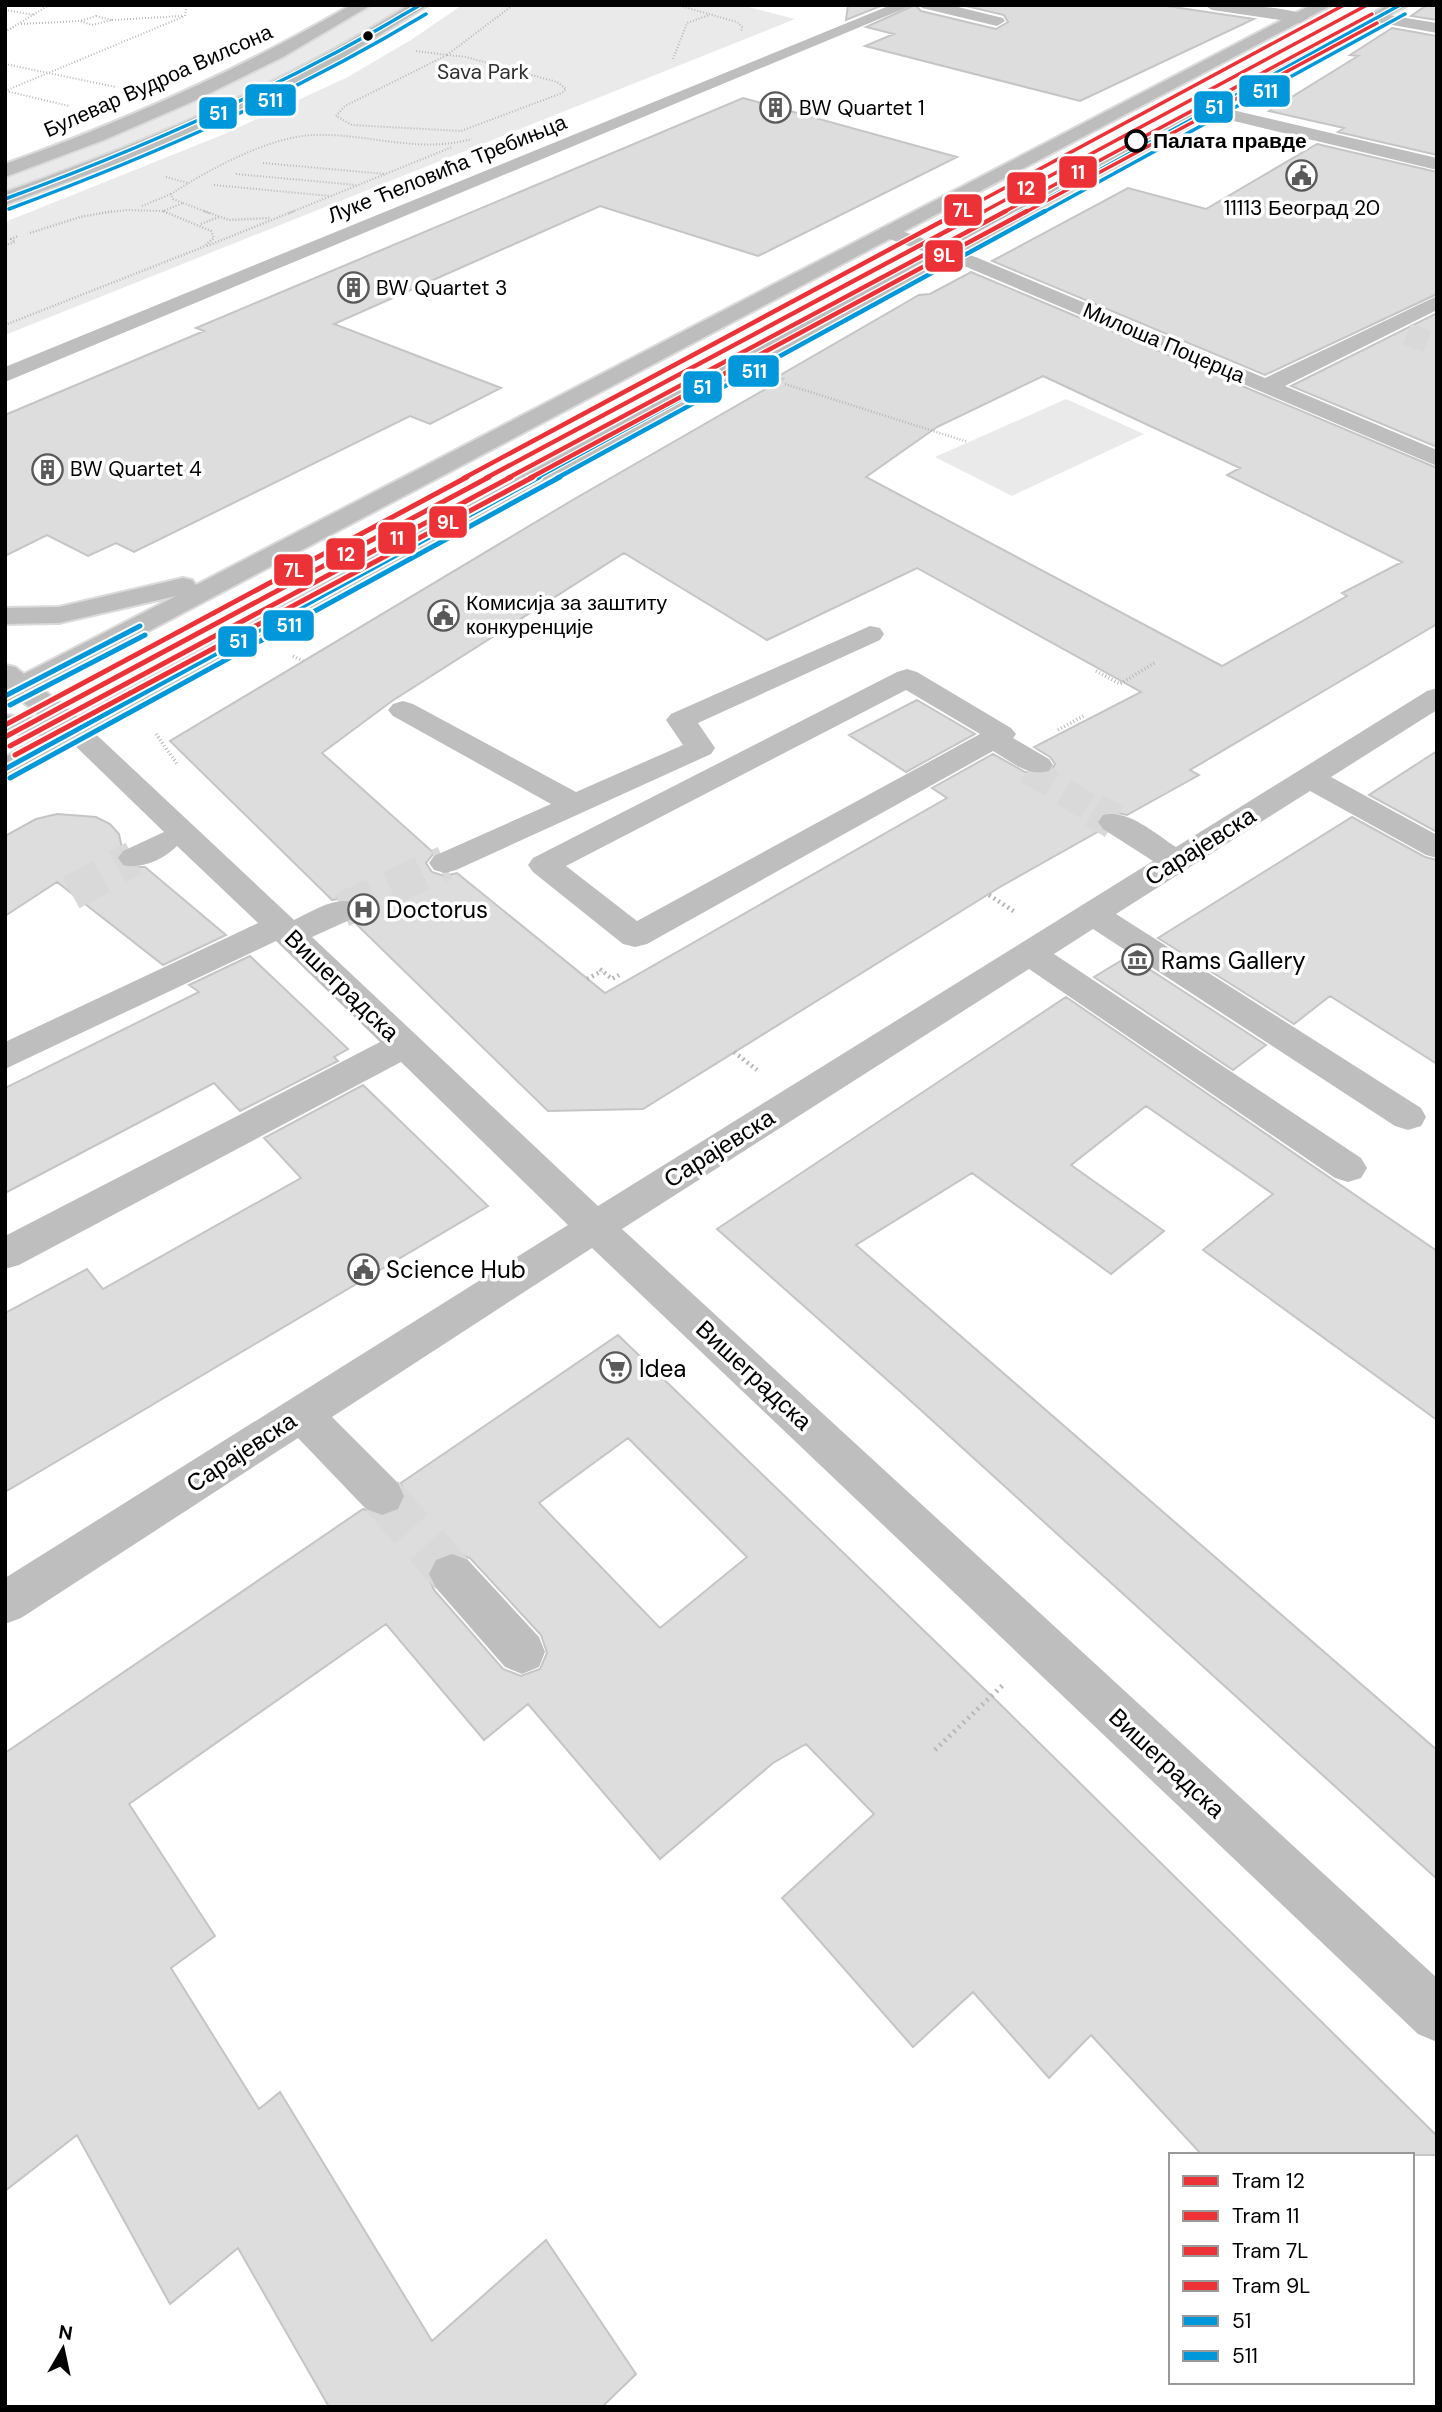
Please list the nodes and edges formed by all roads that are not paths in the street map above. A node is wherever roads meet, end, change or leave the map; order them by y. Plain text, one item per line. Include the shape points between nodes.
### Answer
1 (363, 5) edge
2 (419, 5) edge
3 (868, 5) edge
4 (905, 5) edge
5 (928, 5) edge
6 (970, 5) edge
7 (1212, 5) edge
8 (1324, 5) edge
9 (1400, 5) edge
10 (1300, 18) junction
11 (1376, 18) junction
12 (1437, 28) edge
13 (1211, 110) junction
14 (1437, 164) edge
15 (5, 171) edge
16 (5, 199) edge
17 (888, 232) junction
18 (949, 253) junction
19 (160, 291) dead end
20 (1437, 302) edge
21 (5, 375) edge
22 (1267, 386) junction
23 (1437, 459) edge
24 (278, 553) junction
25 (5, 616) edge
26 (870, 634) dead end
27 (11, 686) edge
28 (1437, 698) edge
29 (402, 710) dead end
30 (5, 724) edge
31 (75, 730) junction
32 (988, 741) junction
33 (1033, 768) tunnel mouth
34 (5, 769) edge
35 (1309, 778) junction
36 (574, 804) junction
37 (1119, 820) tunnel mouth
38 (164, 842) dead end
39 (1437, 848) edge
40 (134, 858) tunnel mouth
41 (1181, 858) junction
42 (445, 863) tunnel mouth
43 (342, 910) tunnel mouth
44 (1092, 913) junction
45 (285, 931) junction
46 (1029, 953) junction
47 (404, 1045) junction
48 (5, 1058) edge
49 (1408, 1116) dead end
50 (1348, 1168) dead end
51 (594, 1226) junction
52 (5, 1254) edge
53 (302, 1414) junction
54 (382, 1496) tunnel mouth
55 (452, 1574) tunnel mouth
56 (5, 1603) edge
57 (522, 1652) dead end
58 (1437, 2015) edge

1 - 15 main road, Булевар Вудроа Вилсона via 314,35 146,115
2 - 16 main road via 323,64 236,107 116,160
3 - 19 street, Луке Ћеловића Требињца
4 - 21 street, Луке Ћеловића Требињца
5 - 6 street via 1004,18
7 - 10 street
8 - 10 main road
9 - 11 main road
10 - 17 main road
11 - 12 street
11 - 13 main road
13 - 14 street
13 - 18 main road
17 - 18 street, Милоша Поцерца
17 - 24 main road
18 - 22 street, Милоша Поцерца
18 - 31 main road
20 - 22 street via 1397,330
22 - 23 street, Милоша Поцерца
24 - 25 main road via 159,593 59,615
24 - 27 main road
26 - 36 street via 681,720 700,747
27 - 31 main road
28 - 35 street, Сарајевска
29 - 36 street
30 - 31 main road
31 - 34 main road
31 - 45 street, Вишеградска
32 - 32 street via 1001,734 907,678 544,865 635,936
32 - 33 street
35 - 39 street
35 - 41 street, Сарајевска
36 - 42 street
37 - 41 street
38 - 40 street
41 - 44 street, Сарајевска
43 - 45 street
44 - 46 street, Сарајевска
44 - 49 street
45 - 47 street, Вишеградска
45 - 48 street
46 - 50 street
46 - 51 street, Сарајевска
47 - 51 street, Вишеградска
47 - 52 street
51 - 53 street, Сарајевска
51 - 58 street, Вишеградска
53 - 54 street
53 - 56 street, Сарајевска
55 - 57 street

